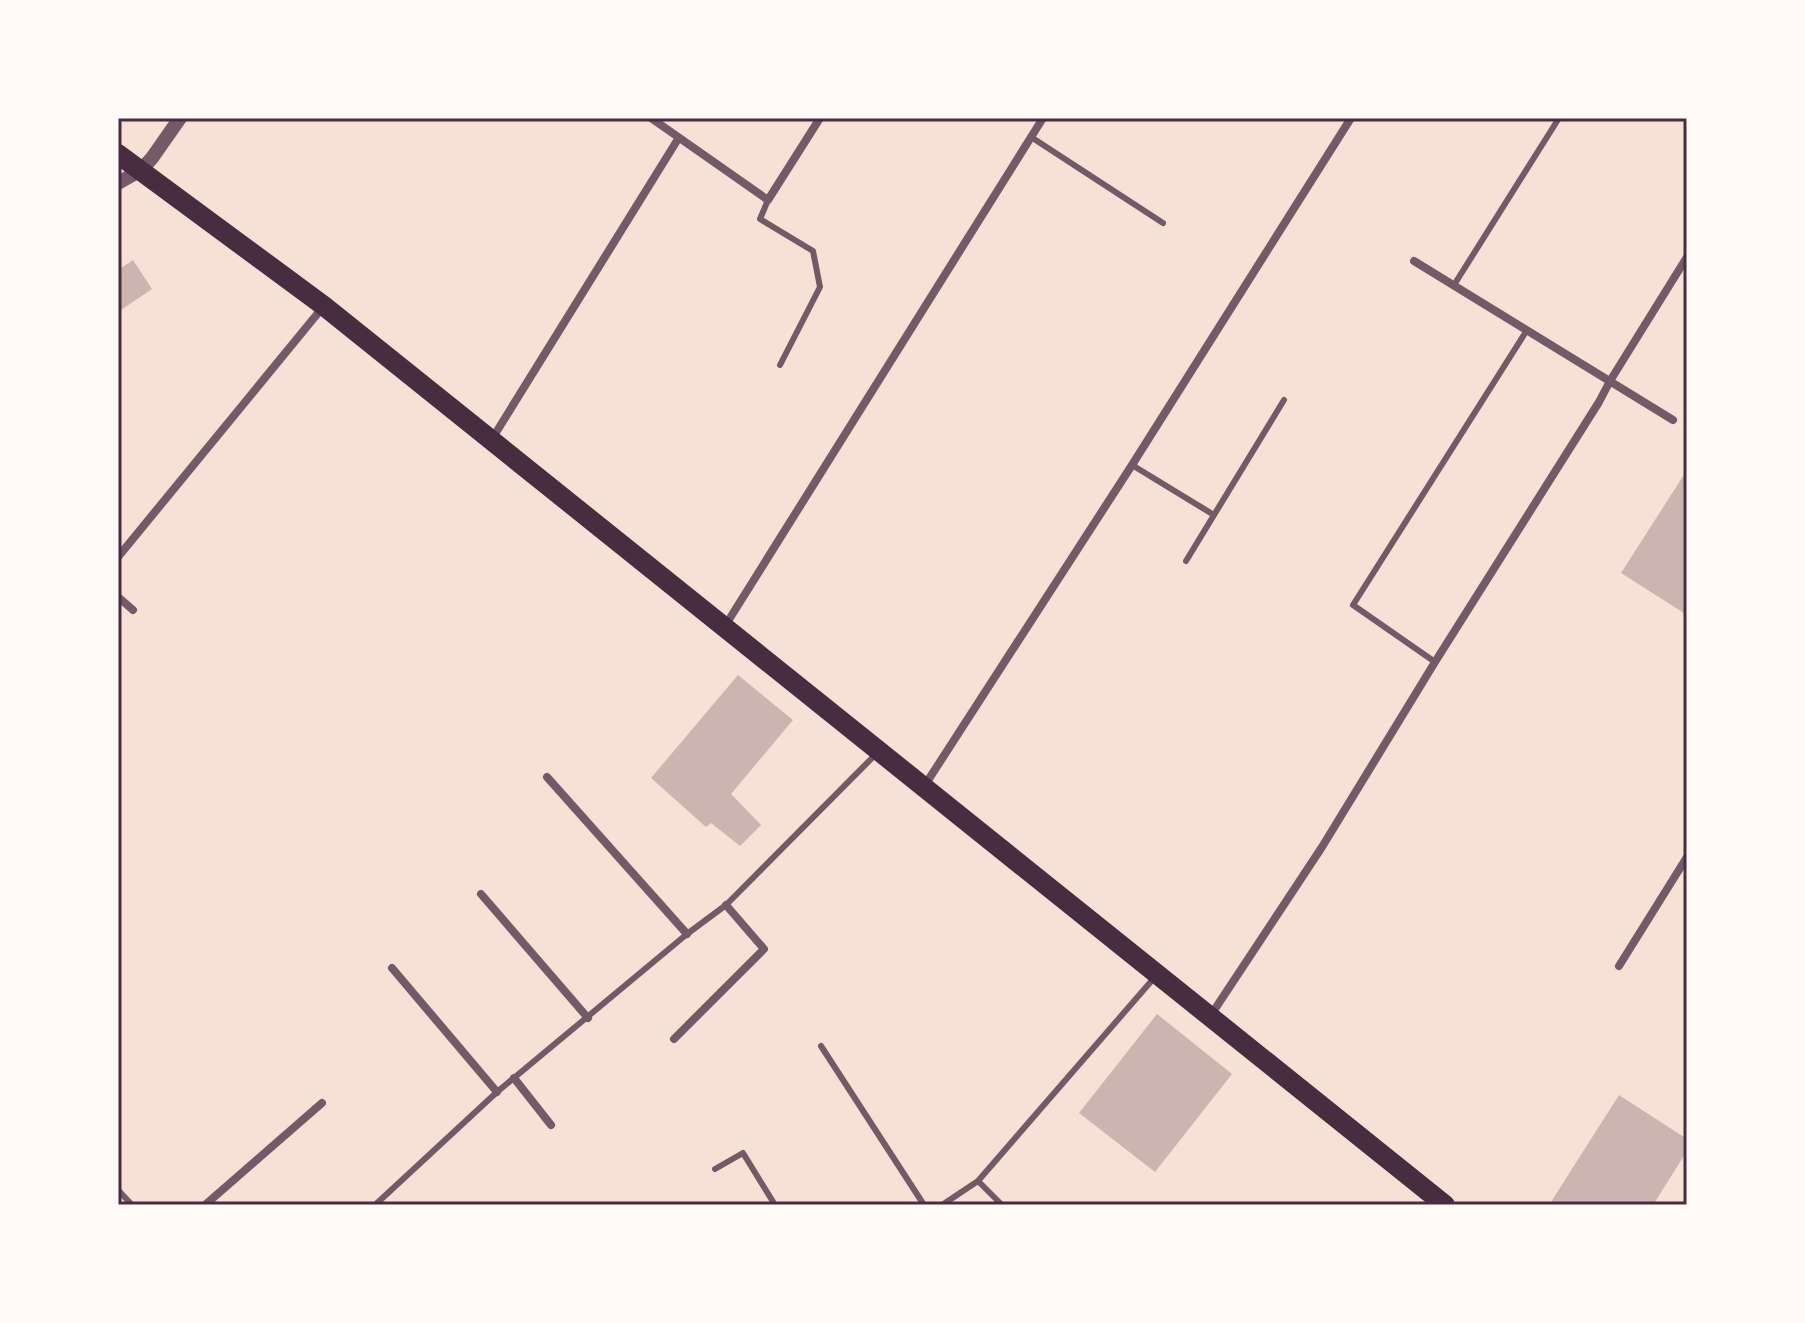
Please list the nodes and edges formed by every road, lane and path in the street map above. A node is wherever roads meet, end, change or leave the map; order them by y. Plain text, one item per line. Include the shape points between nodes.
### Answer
1 (180, 118) edge
2 (651, 118) edge
3 (820, 118) edge
4 (1043, 118) edge
5 (1351, 118) edge
6 (1559, 118) edge
7 (1031, 137) junction
8 (678, 139) junction
9 (118, 154) edge
10 (141, 170) junction
11 (118, 183) edge
12 (768, 200) junction
13 (1163, 223) dead end
14 (1687, 257) edge
15 (1414, 261) dead end
16 (1454, 285) junction
17 (324, 306) junction
18 (1527, 330) junction
19 (780, 365) dead end
20 (1610, 381) junction
21 (1284, 400) dead end
22 (1673, 420) dead end
23 (492, 439) junction
24 (1132, 465) junction
25 (1214, 515) junction
26 (118, 557) edge
27 (1186, 561) dead end
28 (118, 597) edge
29 (133, 610) dead end
30 (725, 627) junction
31 (1435, 662) junction
32 (879, 751) junction
33 (547, 777) dead end
34 (923, 788) junction
35 (1687, 857) edge
36 (481, 894) dead end
37 (726, 905) junction
38 (687, 934) junction
39 (1619, 966) dead end
40 (392, 968) dead end
41 (1158, 973) junction
42 (1210, 1016) junction
43 (588, 1018) junction
44 (674, 1039) dead end
45 (821, 1046) dead end
46 (514, 1078) junction
47 (497, 1092) junction
48 (322, 1103) dead end
49 (551, 1125) dead end
50 (715, 1169) dead end
51 (978, 1181) junction
52 (118, 1190) edge
53 (132, 1205) edge
54 (205, 1205) edge
55 (375, 1205) edge
56 (775, 1205) edge
57 (924, 1205) edge
58 (942, 1205) edge
59 (1002, 1205) edge
60 (1445, 1205) edge

1 - 10 street
2 - 8 street
3 - 12 street
4 - 7 street
5 - 24 street
6 - 16 lane
7 - 13 lane
7 - 30 street
8 - 12 street
8 - 23 street
9 - 10 main road
10 - 11 street
10 - 17 main road
12 - 19 lane via 760,219 813,251 820,287
14 - 20 street
15 - 16 street
16 - 18 street
17 - 23 main road
17 - 26 street
18 - 20 street
18 - 31 lane via 1353,605
20 - 22 street
20 - 31 street
21 - 25 lane
23 - 30 main road
24 - 25 lane
24 - 34 street
25 - 27 lane
28 - 29 street
30 - 32 main road
31 - 42 street
32 - 34 main road
32 - 37 lane
33 - 38 street
34 - 41 main road
35 - 39 street
36 - 43 street
37 - 38 lane
37 - 44 street via 764,949
38 - 43 lane
40 - 47 street
41 - 42 main road
41 - 51 lane
42 - 60 main road
43 - 46 lane
45 - 57 lane
46 - 47 lane
46 - 49 street
47 - 55 lane
48 - 54 street
50 - 56 lane via 743,1153
51 - 58 lane
51 - 59 lane
52 - 53 lane

